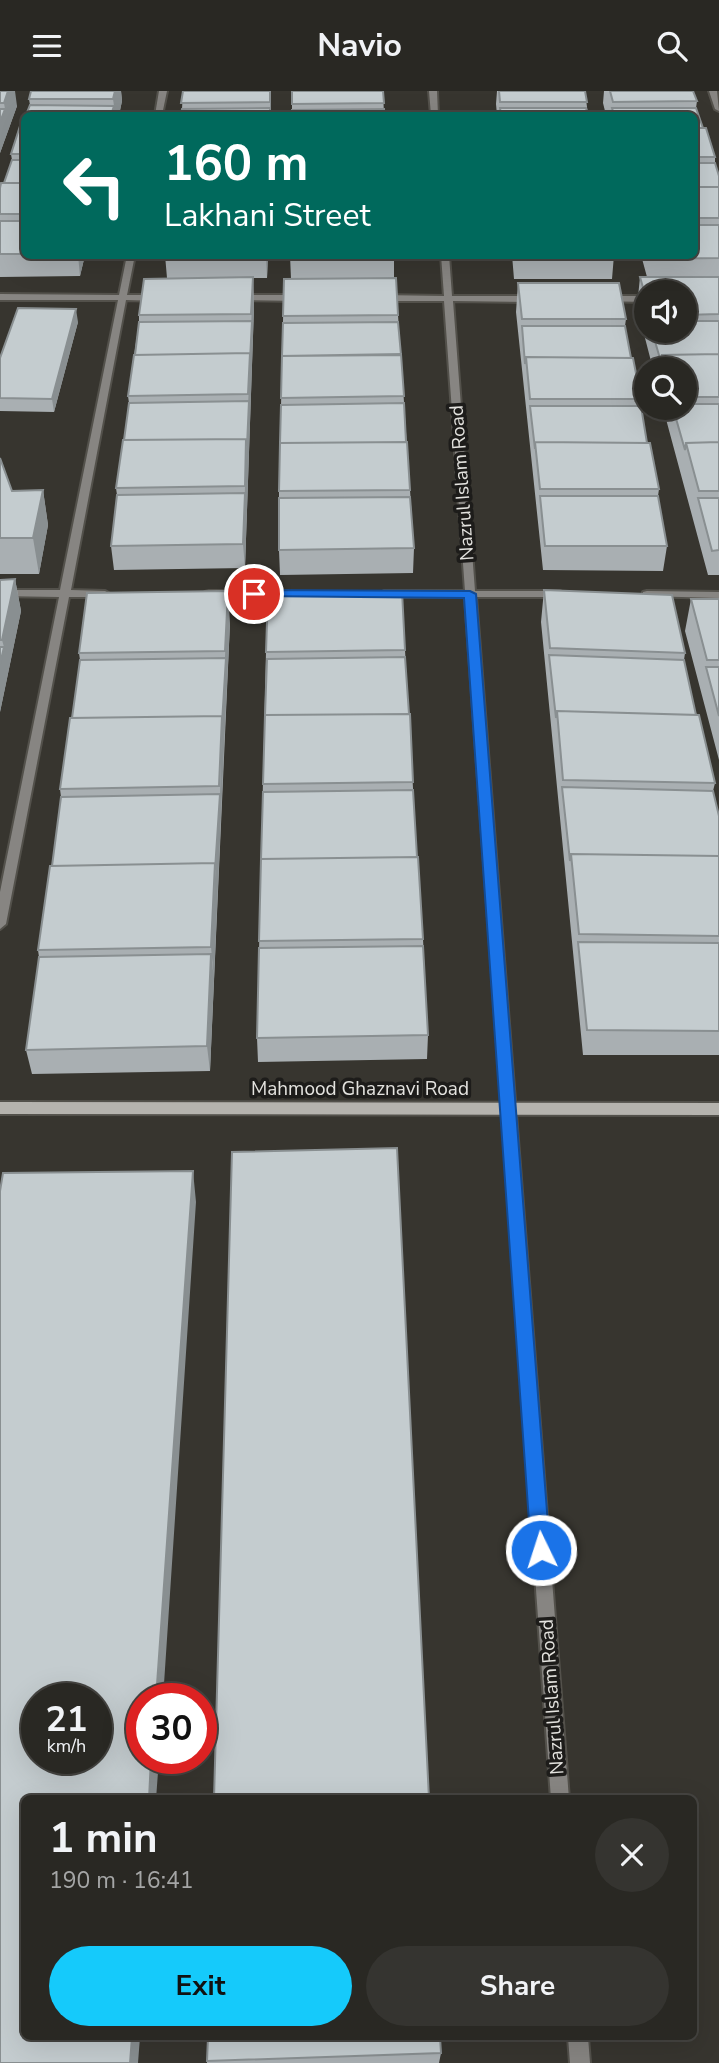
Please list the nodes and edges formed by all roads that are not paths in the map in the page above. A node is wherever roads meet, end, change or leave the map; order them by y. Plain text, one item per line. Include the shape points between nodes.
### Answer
1 (163, 91) edge
2 (433, 91) edge
3 (713, 91) edge
4 (719, 110) edge
5 (159, 112) edge
6 (435, 112) edge
7 (130, 259) edge
8 (445, 259) edge
9 (0, 297) edge
10 (123, 298) junction
11 (165, 298) edge
12 (221, 298) edge
13 (305, 298) edge
14 (372, 298) edge
15 (449, 299) junction
16 (541, 299) edge
17 (593, 299) edge
18 (634, 299) edge
19 (0, 593) edge
20 (65, 594) junction
21 (121, 594) edge
22 (191, 594) edge
23 (302, 594) edge
24 (372, 594) edge
25 (470, 594) junction
26 (567, 594) edge
27 (636, 594) edge
28 (719, 594) edge
29 (0, 924) edge
30 (0, 1108) edge
31 (507, 1108) junction
32 (719, 1109) edge
33 (559, 1795) edge
34 (578, 2040) edge
35 (580, 2063) edge

1 - 5 street
2 - 6 street
3 - 4 street
7 - 10 street
8 - 15 street, Nazrul Islam Road
9 - 10 street
10 - 11 street
10 - 20 street
12 - 13 street
14 - 15 street
15 - 16 street
15 - 25 street, Nazrul Islam Road
17 - 18 street
19 - 20 street
20 - 21 street
20 - 29 street
22 - 23 street
24 - 25 street
25 - 26 street
25 - 31 street, Nazrul Islam Road
27 - 28 street
30 - 31 street, Mahmood Ghaznavi Road
31 - 32 street, Mahmood Ghaznavi Road
31 - 33 street, Nazrul Islam Road
34 - 35 street

